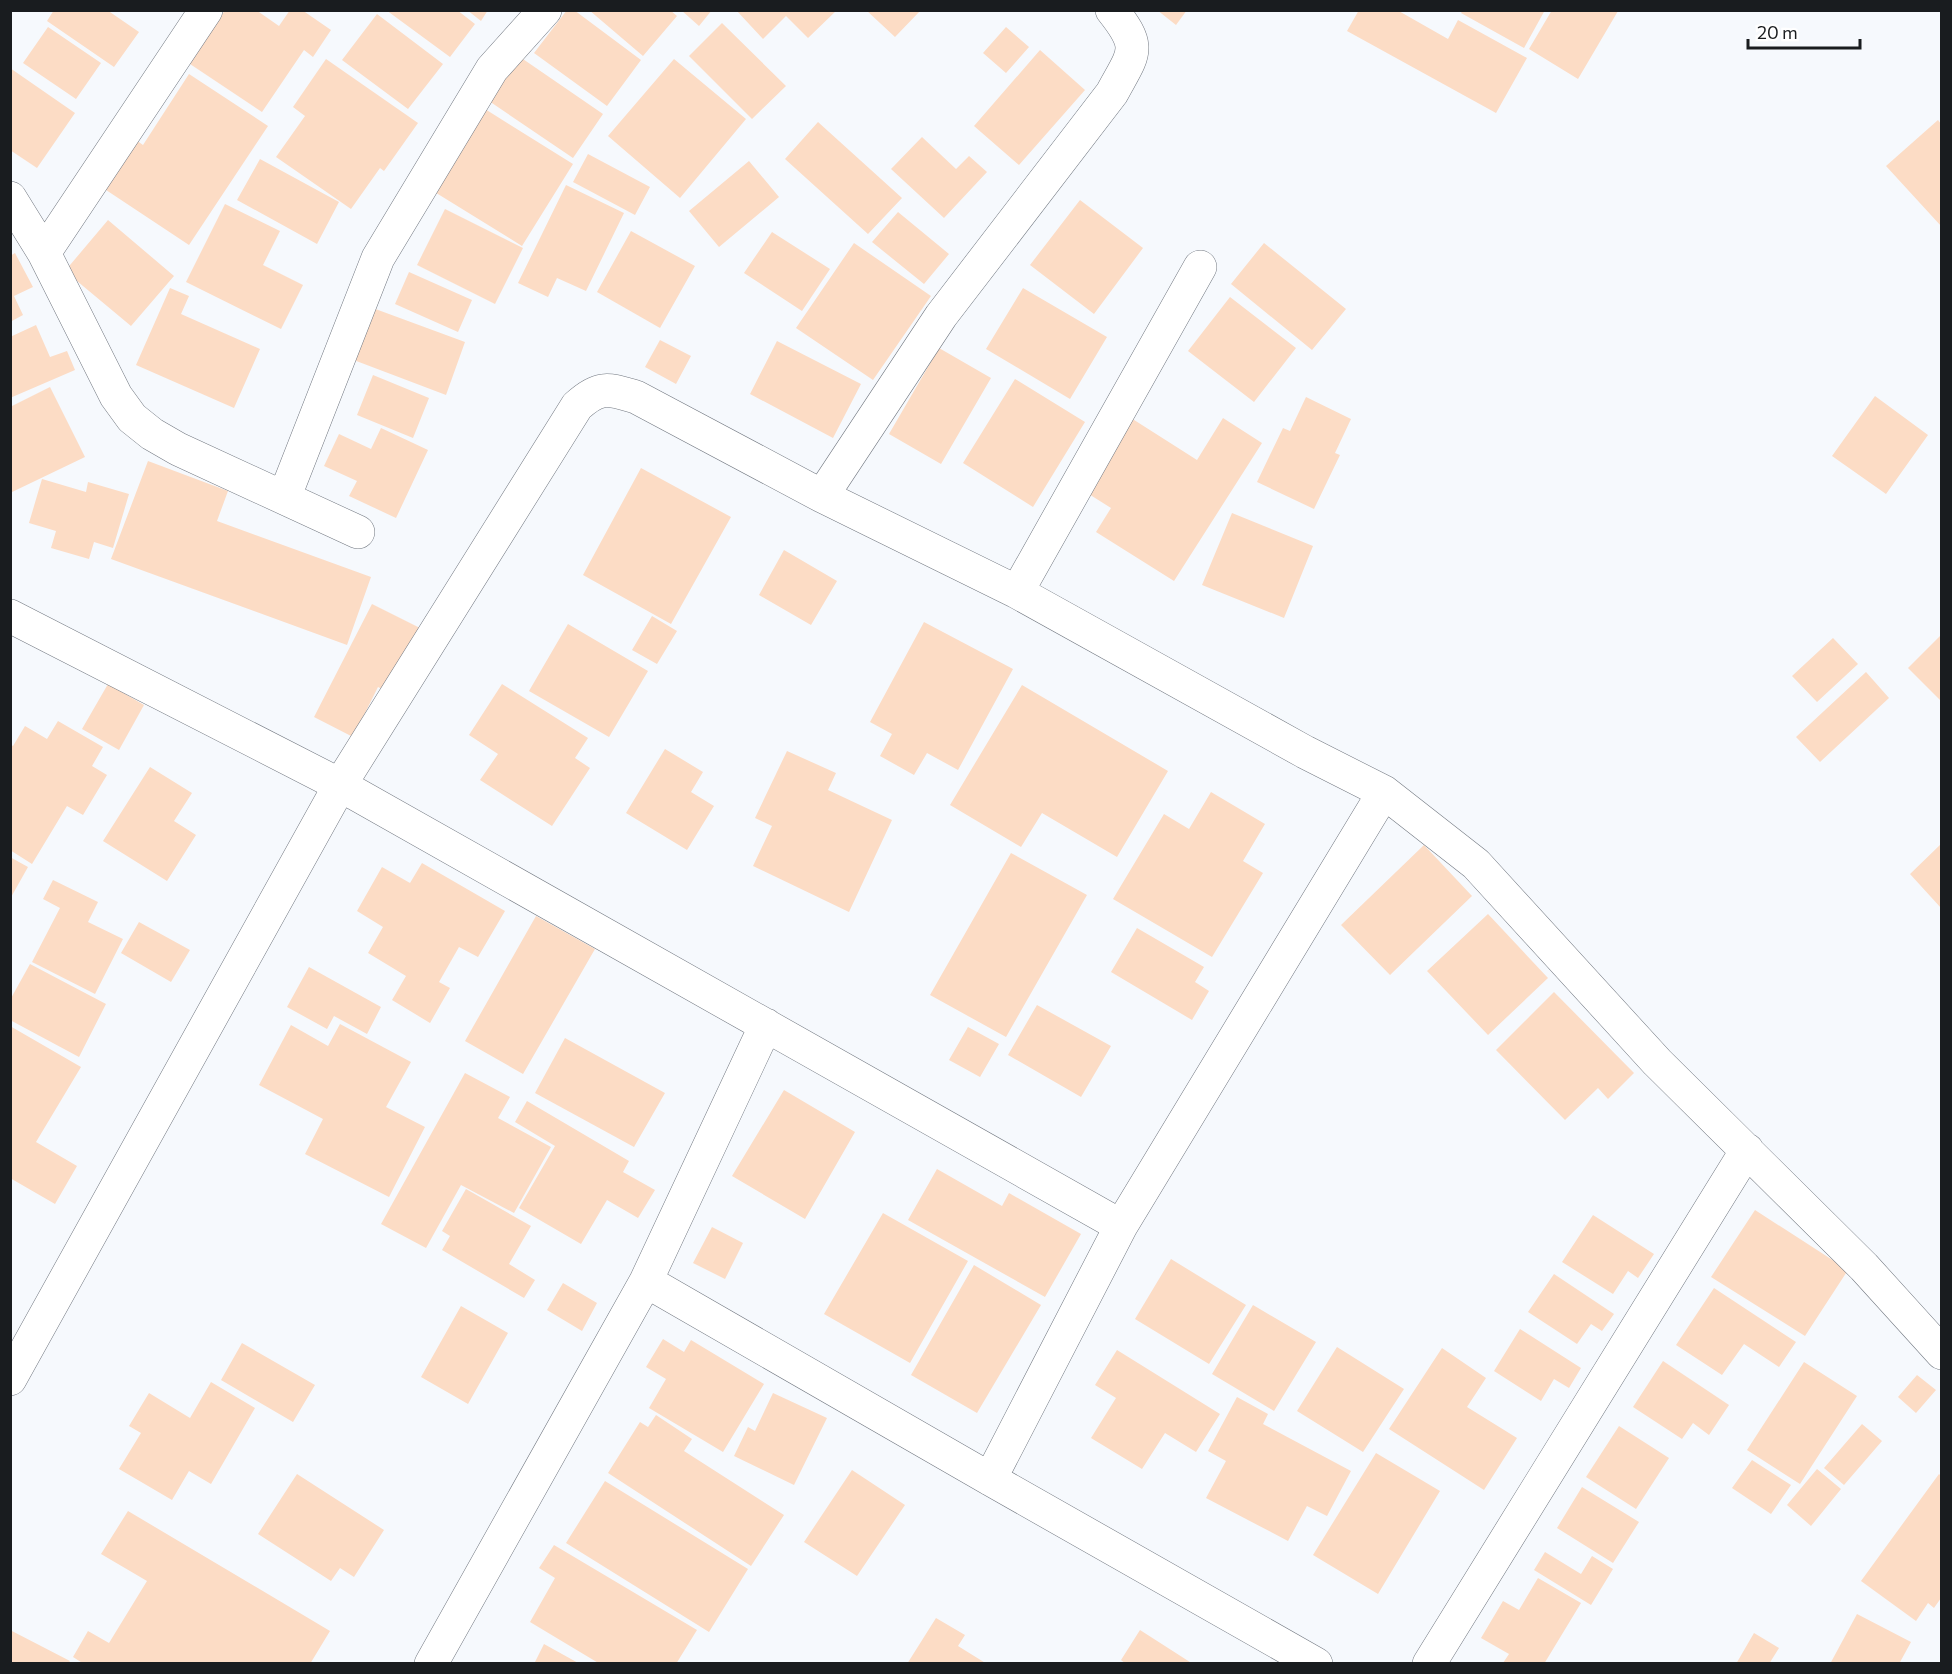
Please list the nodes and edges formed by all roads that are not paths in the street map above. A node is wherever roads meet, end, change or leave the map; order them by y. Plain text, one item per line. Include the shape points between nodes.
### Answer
1 (206, 10) edge
2 (544, 10) edge
3 (1112, 10) edge
4 (10, 198) edge
5 (44, 253) junction
6 (1200, 267) dead end
7 (822, 496) junction
8 (284, 498) junction
9 (358, 531) dead end
10 (1017, 592) junction
11 (10, 616) edge
12 (340, 785) junction
13 (1384, 792) junction
14 (766, 1025) junction
15 (1747, 1150) junction
16 (1121, 1226) junction
17 (646, 1281) junction
18 (1941, 1353) edge
19 (10, 1379) edge
20 (990, 1479) junction
21 (431, 1664) edge
22 (1316, 1664) edge
23 (1429, 1664) edge

1 - 5 street
2 - 8 street via 492,69 378,258
3 - 7 street via 1128,31 1133,47 1112,93 941,316
4 - 5 street
5 - 8 street via 116,396 132,418 178,449
6 - 10 street
7 - 10 street
7 - 12 street via 636,397 611,390 591,393 577,406
8 - 9 street
10 - 13 street
11 - 12 street
12 - 14 street
12 - 19 street
13 - 15 street via 1476,864 1657,1062
13 - 16 street
14 - 16 street
14 - 17 street
15 - 18 street via 1864,1267
15 - 23 street
16 - 20 street
17 - 20 street
17 - 21 street
20 - 22 street

